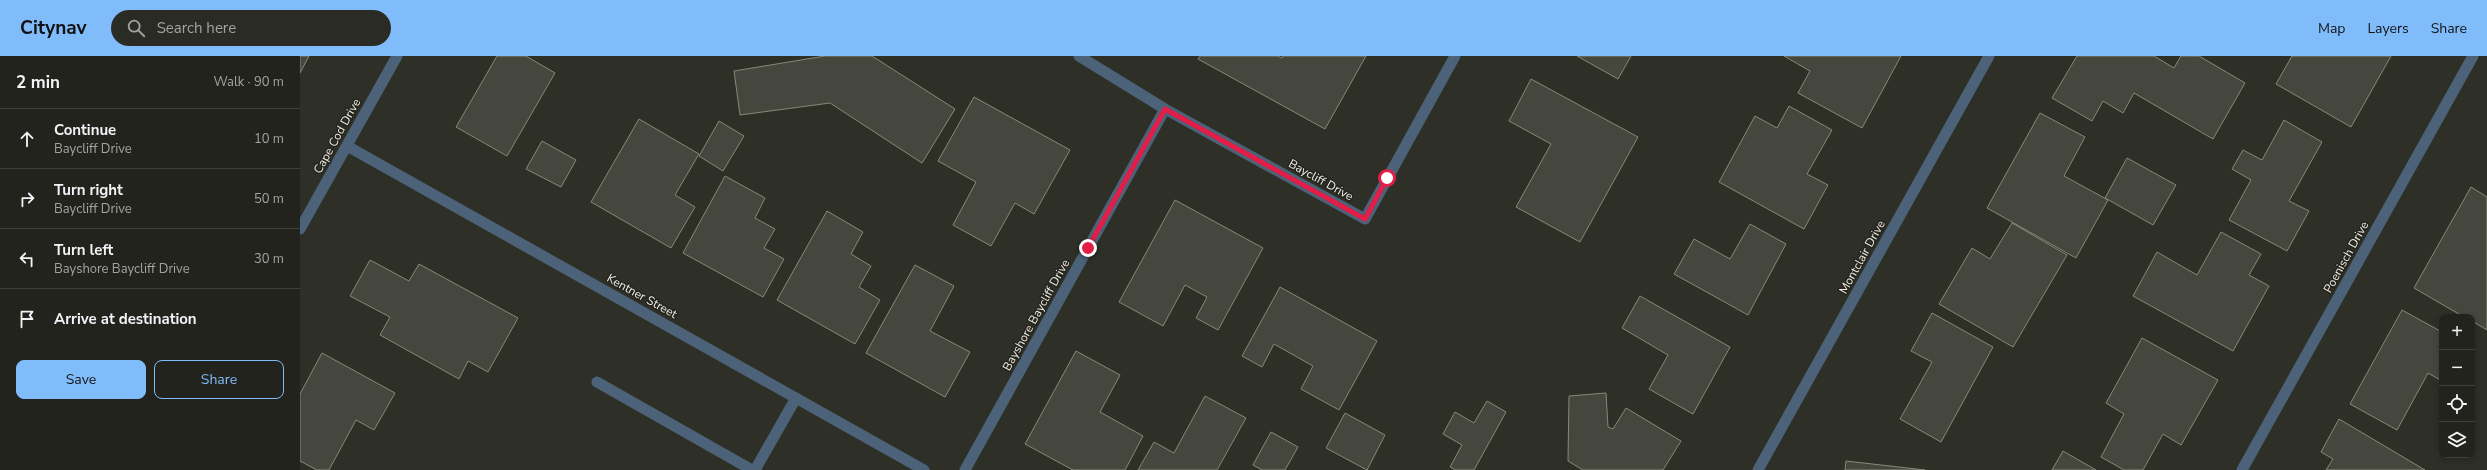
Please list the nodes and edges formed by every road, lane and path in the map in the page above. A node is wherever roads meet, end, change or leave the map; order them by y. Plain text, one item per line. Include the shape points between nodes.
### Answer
1 (397, 56) edge
2 (1079, 56) edge
3 (1455, 56) edge
4 (1989, 56) edge
5 (2473, 56) edge
6 (1165, 109) junction
7 (347, 146) junction
8 (300, 229) edge
9 (597, 382) dead end
10 (796, 398) junction
11 (754, 470) edge
12 (924, 470) edge
13 (965, 470) edge
14 (1758, 470) edge
15 (2242, 470) edge

1 - 7 street, Cape Cod Drive
2 - 6 street
3 - 6 street, Baycliff Drive via 1365,219
4 - 14 street, Montclair Drive
5 - 15 street, Poenisch Drive
6 - 13 street, Bayshore Baycliff Drive
7 - 8 street, Cape Cod Drive
7 - 10 street, Kentner Street
9 - 11 street
10 - 11 street
10 - 12 street, Kentner Street

